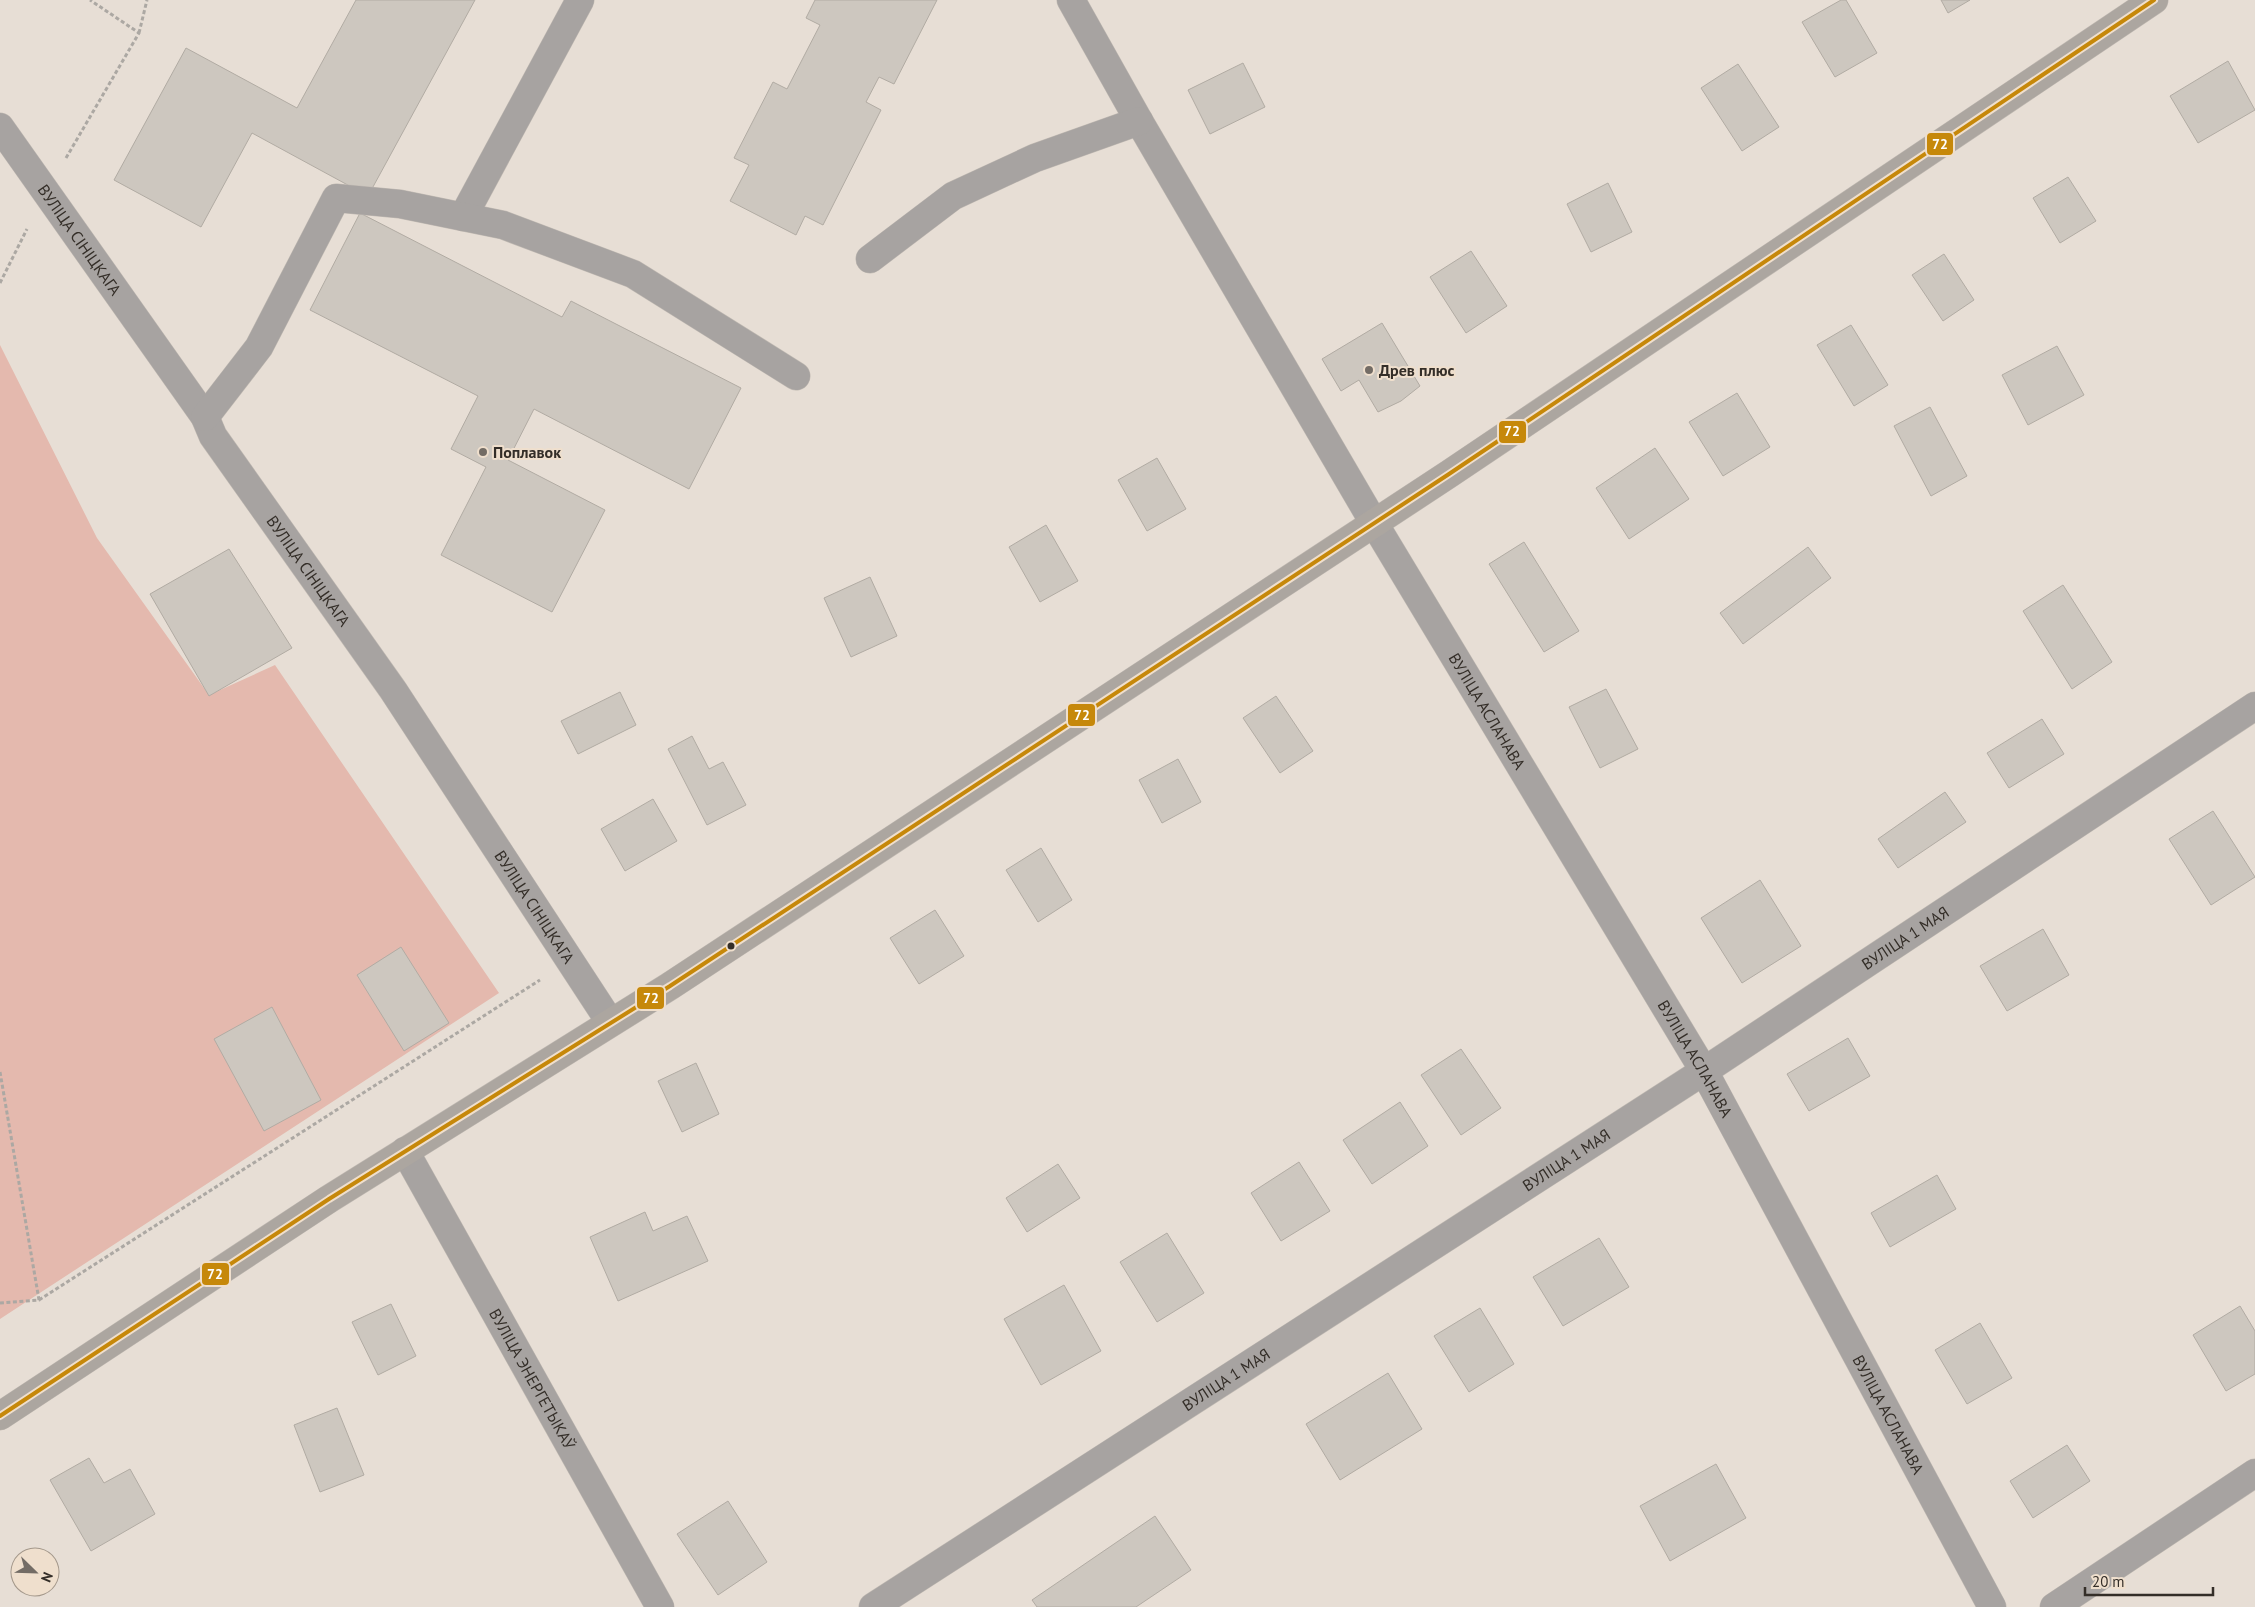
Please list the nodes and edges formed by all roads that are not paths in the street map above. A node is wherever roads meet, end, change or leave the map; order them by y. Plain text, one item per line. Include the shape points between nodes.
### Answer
1 (580, 0) edge
2 (1071, 0) edge
3 (2154, 0) edge
4 (1139, 121) junction
5 (0, 127) edge
6 (463, 217) junction
7 (870, 259) dead end
8 (796, 376) dead end
9 (205, 417) junction
10 (1374, 523) junction
11 (2255, 706) edge
12 (610, 1022) junction
13 (1704, 1071) junction
14 (404, 1151) junction
15 (0, 1416) edge
16 (2255, 1473) edge
17 (660, 1607) edge
18 (873, 1607) edge
19 (1992, 1607) edge
20 (2054, 1607) edge

1 - 6 street
2 - 4 street, ВУЛІЦА АСЛАНАВА
3 - 10 main road
4 - 7 street via 1035,158 953,196
4 - 10 street, ВУЛІЦА АСЛАНАВА
5 - 9 street, ВУЛІЦА СІНІЦКАГА
6 - 8 street via 503,226 633,274
6 - 9 street via 400,204 336,198 258,347
9 - 12 street, ВУЛІЦА СІНІЦКАГА via 212,436 393,690
10 - 12 main road
10 - 13 street, ВУЛІЦА АСЛАНАВА
11 - 13 street, ВУЛІЦА 1 МАЯ
12 - 14 main road
13 - 18 street, ВУЛІЦА 1 МАЯ
13 - 19 street, ВУЛІЦА АСЛАНАВА
14 - 15 main road
14 - 17 street, ВУЛІЦА ЭНЕРГЕТЫКАЎ
16 - 20 street

